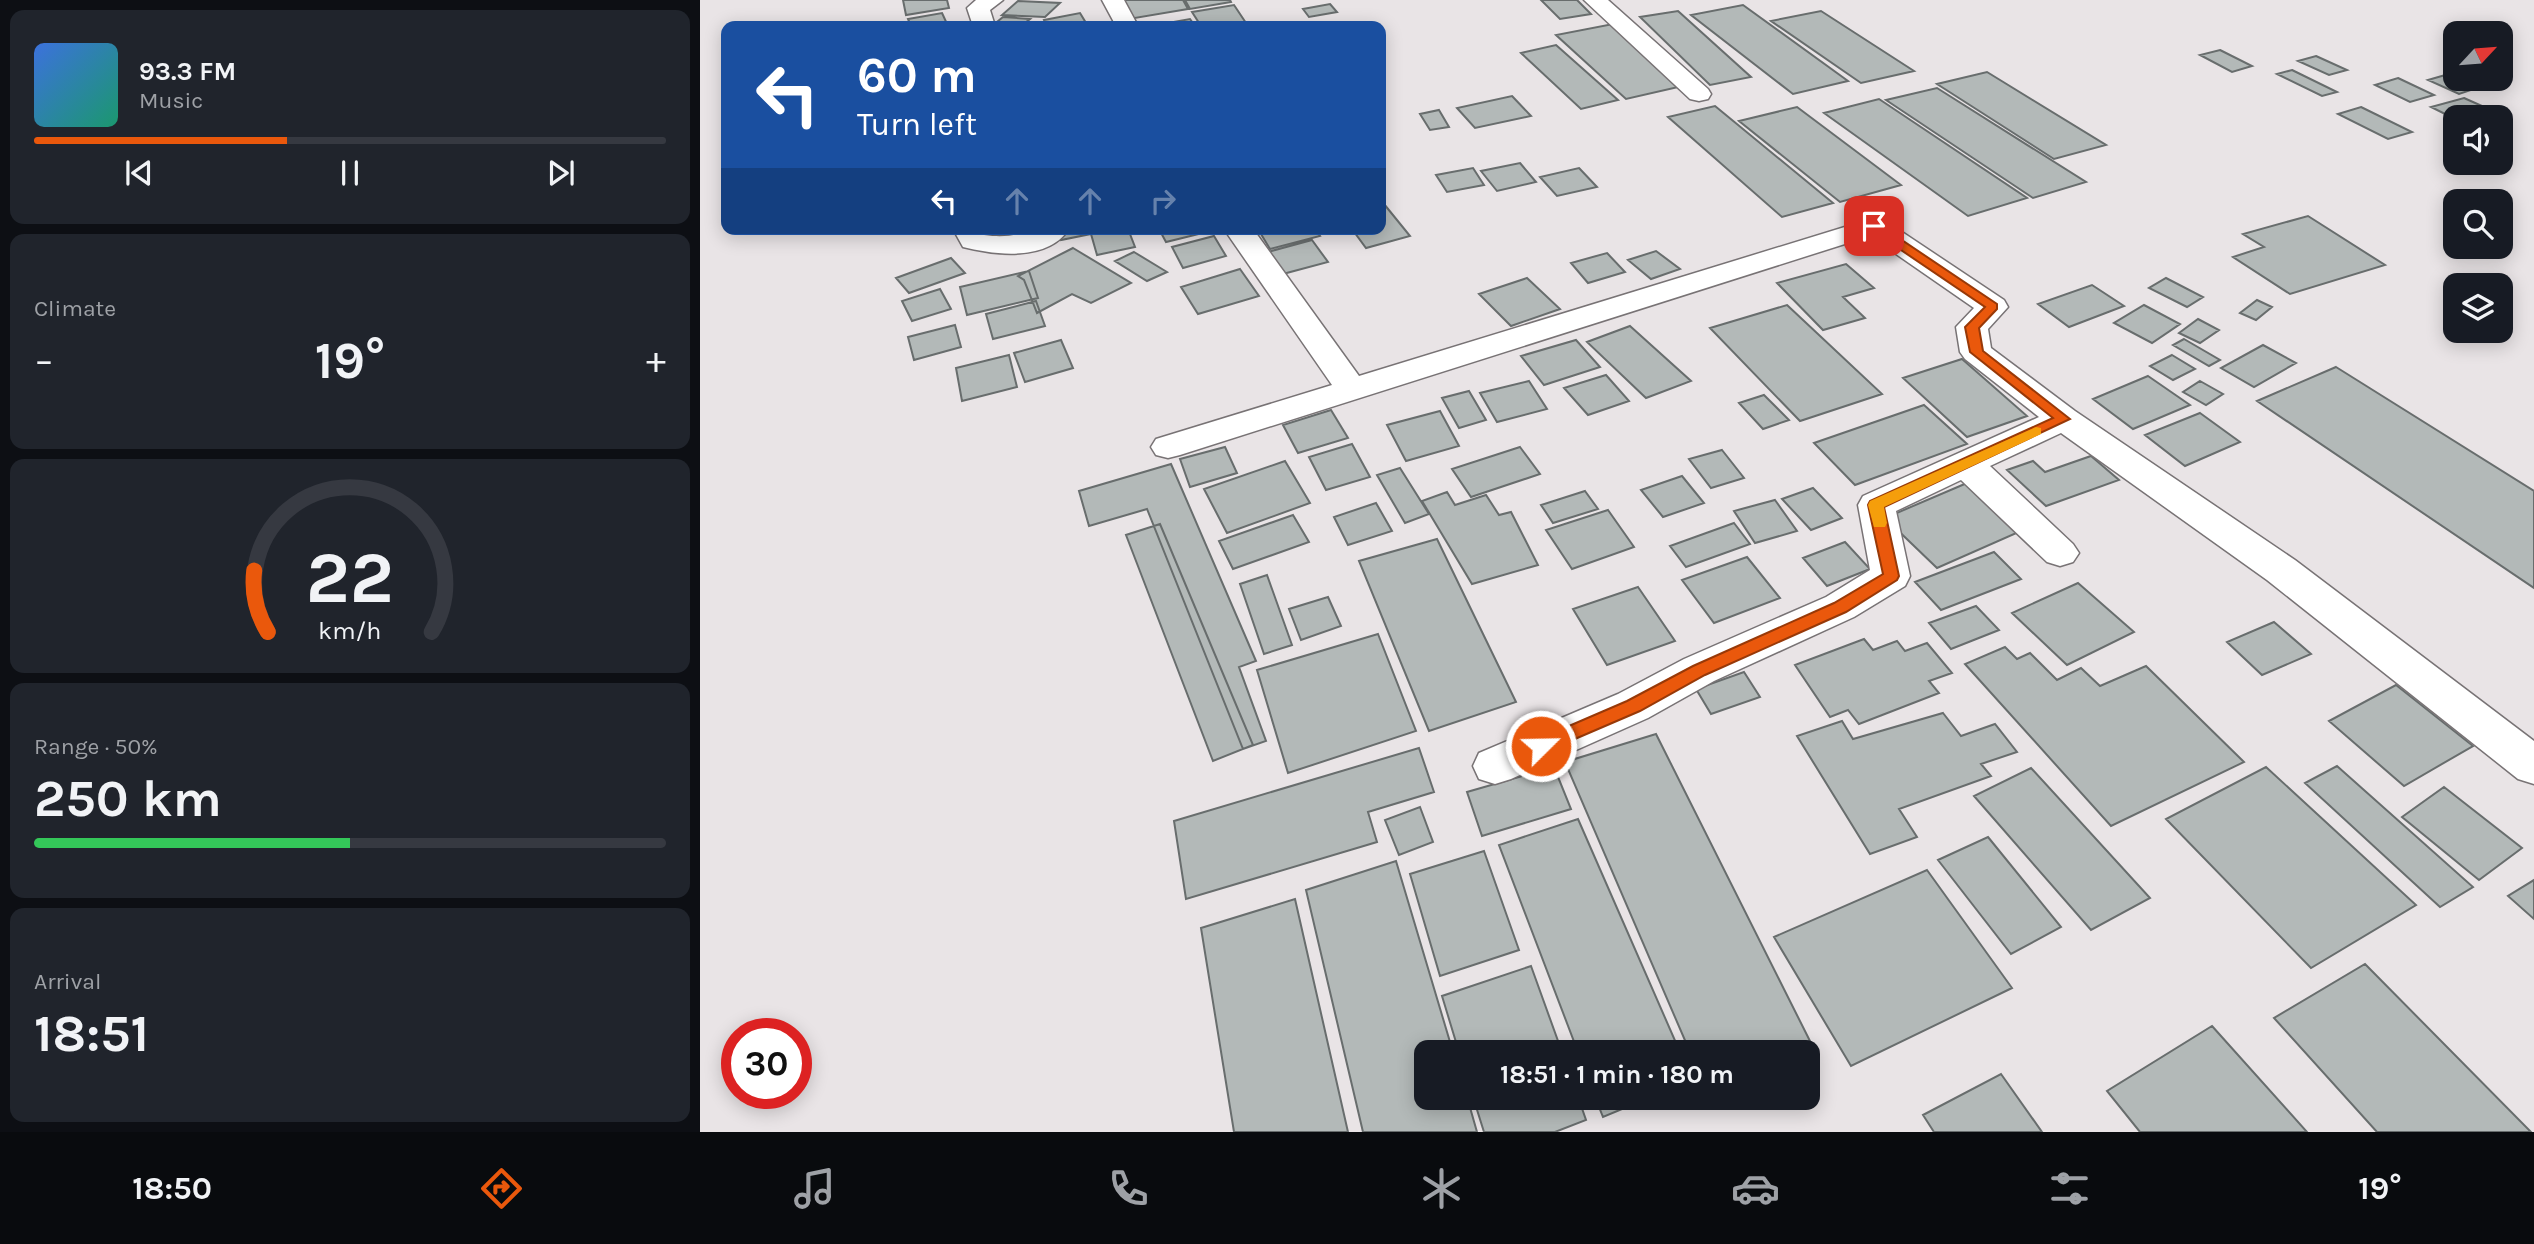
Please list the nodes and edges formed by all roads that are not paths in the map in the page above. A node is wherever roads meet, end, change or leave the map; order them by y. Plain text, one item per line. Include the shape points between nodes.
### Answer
1 (992, 0) edge
2 (1113, 0) edge
3 (1595, 0) edge
4 (982, 21) edge
5 (1124, 21) edge
6 (1699, 94) dead end
7 (970, 235) edge
8 (1048, 235) edge
9 (1242, 235) edge
10 (1351, 388) junction
11 (2063, 419) junction
12 (1168, 447) dead end
13 (1966, 464) junction
14 (2060, 553) dead end
15 (1495, 766) dead end
16 (2534, 766) edge

1 - 4 street via 978,8
2 - 5 street
3 - 6 street
7 - 8 street via 973,241 1003,248 1040,241
9 - 10 street
10 - 11 street via 1874,226 1993,307 1972,327 1976,352
10 - 12 street
11 - 13 street
11 - 16 street via 2281,570
13 - 14 street
13 - 15 street via 1876,505 1891,576 1840,607

